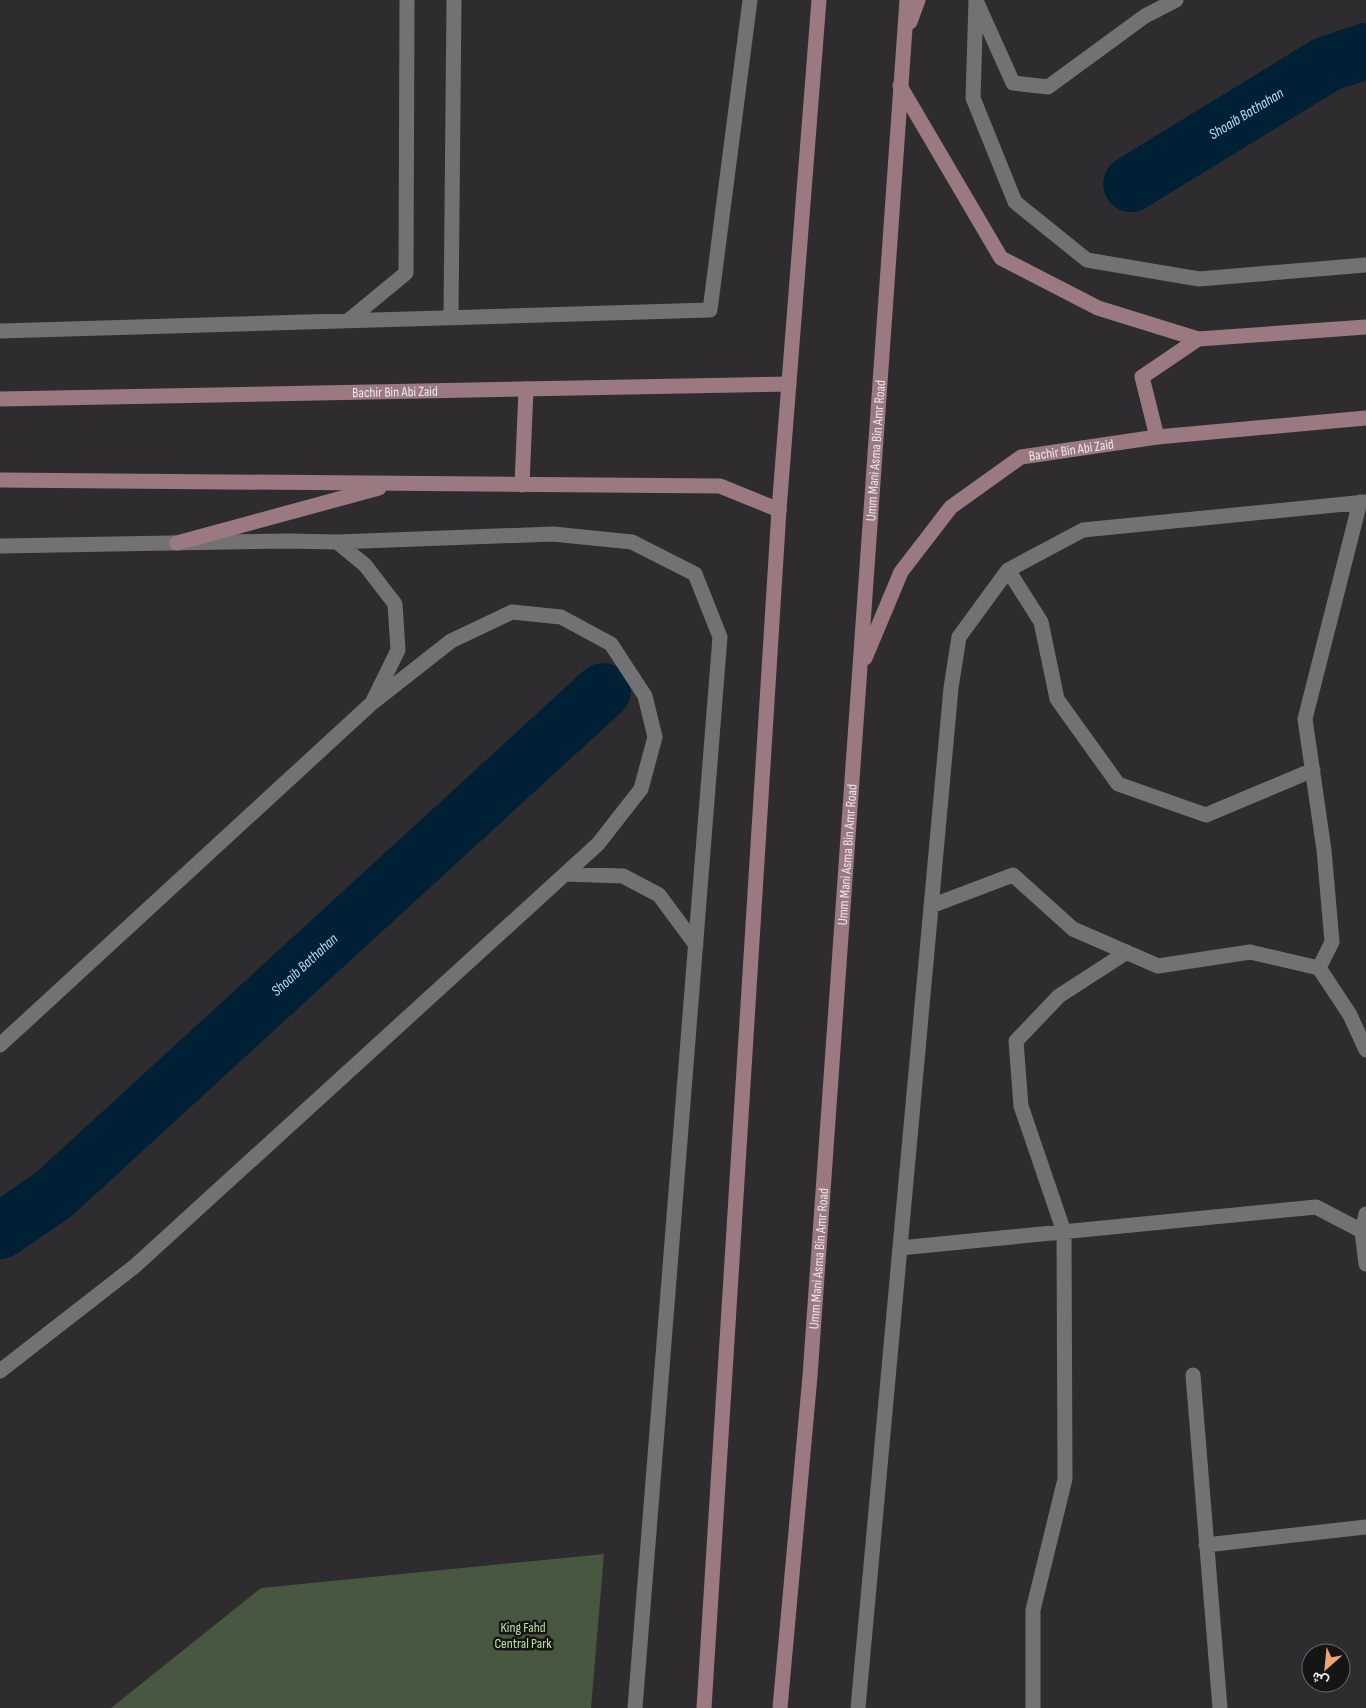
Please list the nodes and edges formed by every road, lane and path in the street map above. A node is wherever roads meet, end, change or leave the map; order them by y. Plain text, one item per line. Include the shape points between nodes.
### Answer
1 (406, 0) edge
2 (454, 0) edge
3 (750, 0) edge
4 (819, 0) edge
5 (907, 0) edge
6 (918, 0) edge
7 (1176, 0) edge
8 (976, 1) edge
9 (904, 40) junction
10 (900, 86) junction
11 (1366, 265) edge
12 (451, 317) junction
13 (349, 320) junction
14 (1366, 327) edge
15 (0, 331) edge
16 (1198, 339) junction
17 (789, 384) junction
18 (526, 389) junction
19 (0, 399) edge
20 (1366, 418) edge
21 (1157, 437) junction
22 (0, 480) edge
23 (398, 483) junction
24 (522, 485) junction
25 (1363, 502) edge
26 (779, 510) junction
27 (178, 542) junction
28 (337, 542) junction
29 (0, 546) edge
30 (1008, 570) junction
31 (860, 670) junction
32 (372, 703) junction
33 (1313, 770) junction
34 (565, 874) junction
35 (931, 906) junction
36 (696, 945) junction
37 (1128, 952) junction
38 (1319, 968) junction
39 (0, 1045) edge
40 (1366, 1050) edge
41 (1366, 1214) edge
42 (1362, 1231) junction
43 (1064, 1232) junction
44 (900, 1248) junction
45 (1366, 1264) edge
46 (0, 1371) edge
47 (1193, 1375) dead end
48 (1366, 1527) edge
49 (1206, 1545) junction
50 (635, 1708) edge
51 (704, 1708) edge
52 (780, 1708) edge
53 (858, 1708) edge
54 (1033, 1708) edge
55 (1220, 1708) edge

1 - 13 street via 406,273
2 - 12 street
3 - 12 street via 710,310
4 - 17 main road
5 - 9 main road, Umm Mani Asma Bin Amr Road
6 - 9 main road
7 - 8 street via 1145,16 1048,87 1012,83
8 - 11 street via 973,98 1015,202 1087,260 1199,279
9 - 10 main road, Umm Mani Asma Bin Amr Road
10 - 16 main road via 1001,258 1098,308
10 - 31 main road, Umm Mani Asma Bin Amr Road
12 - 13 street
13 - 15 street
14 - 16 main road
16 - 21 main road via 1142,376
17 - 18 main road, Bachir Bin Abi Zaid
17 - 26 main road
18 - 19 main road, Bachir Bin Abi Zaid
18 - 24 main road
20 - 21 main road, Bachir Bin Abi Zaid
21 - 31 main road, Bachir Bin Abi Zaid via 1021,457 951,507 901,572
22 - 23 main road
23 - 24 main road
23 - 27 main road
24 - 26 main road via 720,486
25 - 30 street via 1083,530
25 - 33 street via 1305,719
26 - 51 main road
27 - 28 street
27 - 29 street
28 - 32 street via 366,565 395,604 398,650
28 - 36 street via 553,534 632,542 695,574 720,636
30 - 33 street via 1041,622 1057,699 1118,784 1206,815
30 - 35 street via 959,637 951,688
31 - 52 main road, Umm Mani Asma Bin Amr Road via 810,1376
32 - 34 street via 451,641 512,612 562,617 611,644 645,696 655,736 641,789 598,844
32 - 39 street
33 - 38 street via 1332,942
34 - 36 street via 623,876 659,895
34 - 46 street via 135,1266
35 - 37 street via 1014,875 1073,929
35 - 44 street
36 - 50 street
37 - 38 street via 1158,966 1250,952
37 - 43 street via 1059,996 1016,1041 1021,1106
38 - 40 street via 1350,1015
41 - 42 street
42 - 43 street via 1316,1207
42 - 45 street
43 - 44 street
43 - 54 street via 1064,1479 1033,1610
44 - 53 street
47 - 49 street
48 - 49 street
49 - 55 street

